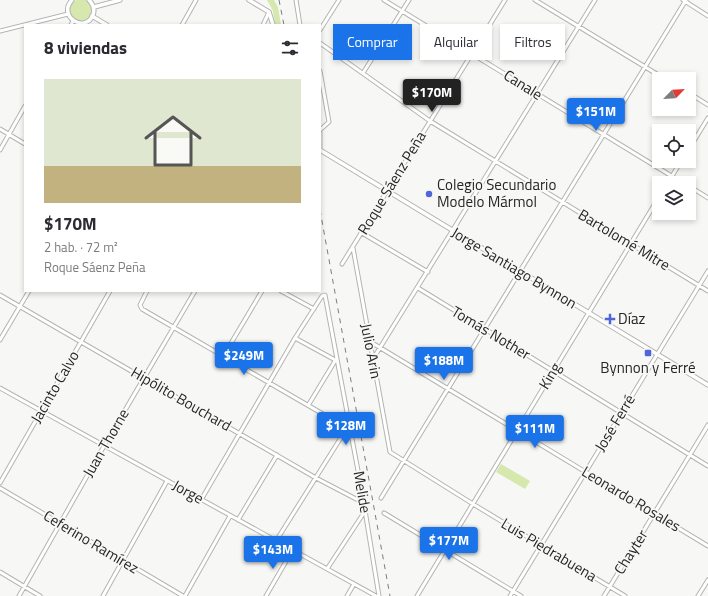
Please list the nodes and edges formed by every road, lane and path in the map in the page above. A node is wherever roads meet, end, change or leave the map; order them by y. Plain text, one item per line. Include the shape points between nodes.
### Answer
1 (65, 0) edge
2 (89, 0) edge
3 (120, 0) edge
4 (196, 0) edge
5 (249, 0) edge
6 (296, 0) edge
7 (339, 0) edge
8 (384, 0) edge
9 (409, 0) edge
10 (505, 0) edge
11 (535, 0) edge
12 (595, 0) edge
13 (685, 0) edge
14 (70, 1) edge
15 (94, 7) junction
16 (402, 11) junction
17 (269, 12) junction
18 (68, 14) junction
19 (92, 16) junction
20 (708, 16) edge
21 (72, 23) edge
22 (28, 24) edge
23 (105, 24) edge
24 (183, 24) edge
25 (263, 24) edge
26 (273, 24) edge
27 (300, 24) edge
28 (423, 24) edge
29 (491, 24) edge
30 (24, 25) edge
31 (578, 27) junction
32 (321, 28) edge
33 (0, 31) edge
34 (321, 45) edge
35 (469, 60) edge
36 (483, 60) edge
37 (646, 68) junction
38 (653, 72) edge
39 (363, 73) junction
40 (321, 77) edge
41 (537, 94) junction
42 (696, 97) edge
43 (708, 105) edge
44 (24, 108) edge
45 (708, 118) edge
46 (430, 121) junction
47 (0, 129) edge
48 (321, 130) edge
49 (9, 134) junction
50 (604, 134) junction
51 (696, 138) edge
52 (24, 143) edge
53 (0, 150) edge
54 (321, 150) edge
55 (496, 161) junction
56 (677, 168) edge
57 (672, 176) joint
58 (696, 190) edge
59 (387, 192) junction
60 (708, 198) edge
61 (562, 202) junction
62 (652, 208) edge
63 (453, 231) junction
64 (362, 233) junction
65 (630, 244) junction
66 (353, 248) junction
67 (342, 264) dead end
68 (708, 270) edge
69 (428, 272) junction
70 (520, 272) junction
71 (699, 285) junction
72 (418, 288) junction
73 (708, 291) edge
74 (28, 292) edge
75 (109, 292) edge
76 (146, 292) edge
77 (194, 292) edge
78 (261, 292) edge
79 (284, 292) edge
80 (0, 295) edge
81 (20, 307) junction
82 (314, 309) junction
83 (588, 312) junction
84 (173, 327) junction
85 (485, 329) junction
86 (295, 338) junction
87 (0, 340) edge
88 (369, 341) junction
89 (82, 342) junction
90 (381, 347) junction
91 (657, 354) junction
92 (224, 355) junction
93 (373, 359) junction
94 (337, 361) junction
95 (553, 371) junction
96 (143, 378) junction
97 (269, 382) junction
98 (708, 385) edge
99 (0, 388) edge
100 (448, 389) junction
101 (309, 404) junction
102 (42, 411) junction
103 (621, 414) junction
104 (708, 425) edge
105 (349, 427) junction
106 (518, 430) junction
107 (239, 433) junction
108 (104, 446) junction
109 (392, 453) joint
110 (277, 455) junction
111 (690, 455) junction
112 (403, 461) junction
113 (708, 466) edge
114 (586, 472) junction
115 (316, 478) junction
116 (167, 481) junction
117 (0, 483) edge
118 (0, 488) edge
119 (381, 498) dead end
120 (201, 500) junction
121 (362, 501) junction
122 (473, 504) junction
123 (365, 511) junction
124 (384, 513) dead end
125 (654, 514) junction
126 (230, 516) junction
127 (238, 520) junction
128 (60, 523) junction
129 (276, 541) junction
130 (542, 545) junction
131 (708, 546) edge
132 (445, 550) junction
133 (292, 551) junction
134 (122, 560) junction
135 (327, 569) junction
136 (0, 572) edge
137 (708, 580) edge
138 (354, 584) junction
139 (610, 586) junction
140 (25, 587) junction
141 (513, 591) junction
142 (19, 596) edge
143 (40, 596) edge
144 (103, 596) edge
145 (184, 596) edge
146 (266, 596) edge
147 (347, 596) edge
148 (378, 596) edge
149 (417, 596) edge
150 (510, 596) edge
151 (521, 596) edge
152 (604, 596) edge
153 (625, 596) edge
154 (698, 596) edge

1 - 14 street
2 - 15 street
3 - 15 street
4 - 24 street
5 - 17 street
6 - 27 street
7 - 32 street
8 - 16 street, Canale
9 - 16 street
10 - 29 street, Roque Sáenz Peña
11 - 31 street
12 - 31 street
13 - 20 street
13 - 37 street
14 - 18 street
15 - 19 street
16 - 28 street, Canale
16 - 39 street
17 - 25 street
17 - 26 street
18 - 21 street
18 - 22 street
19 - 21 street via 86,22
19 - 23 street
30 - 33 street
31 - 37 street
31 - 41 street
34 - 39 street, Bartolomé Mitre
35 - 46 street, Roque Sáenz Peña
36 - 41 street, Canale
37 - 38 street
37 - 50 street
39 - 46 street, Bartolomé Mitre
40 - 48 street via 330,122
41 - 50 street, Canale
41 - 55 street
42 - 43 street
44 - 49 street
45 - 51 street
46 - 55 street, Bartolomé Mitre
46 - 59 street, Roque Sáenz Peña
47 - 49 street
49 - 52 street
49 - 53 street
50 - 57 street, Canale
50 - 61 street
54 - 59 street, Jorge Santiago Bynnon
55 - 61 street, Bartolomé Mitre
55 - 63 street
56 - 57 street
58 - 60 street
59 - 63 street, Jorge Santiago Bynnon
59 - 64 street, Roque Sáenz Peña
61 - 65 street, Bartolomé Mitre
61 - 70 street
62 - 65 street, King
63 - 69 street
63 - 70 street, Jorge Santiago Bynnon
64 - 66 street, Roque Sáenz Peña
64 - 69 street
65 - 71 street, Bartolomé Mitre
65 - 83 street, King
66 - 67 street, Roque Sáenz Peña
66 - 88 street, Julio Arin
68 - 71 street, José Ferré
69 - 72 street
70 - 83 street, Jorge Santiago Bynnon
70 - 85 street
71 - 73 street, Bartolomé Mitre
71 - 91 street, José Ferré
72 - 85 street, Tomás Nother
72 - 90 street
74 - 81 street
75 - 89 street, Jacinto Calvo
76 - 84 street via 140,308
77 - 84 street, Juan Thorne
78 - 92 street
79 - 82 street
80 - 81 street, Hipólito Bouchard
81 - 87 street
81 - 89 street, Hipólito Bouchard
82 - 86 street
82 - 94 street, Melide via 325,295
83 - 91 street, Jorge Santiago Bynnon
83 - 95 street, King
84 - 92 street
84 - 96 street, Juan Thorne
85 - 95 street, Tomás Nother
85 - 100 street
86 - 94 street
86 - 97 street
88 - 90 street, Leonardo Rosales
88 - 93 street, Julio Arin
89 - 96 street, Hipólito Bouchard
89 - 102 street, Jacinto Calvo
90 - 93 street
90 - 100 street, Leonardo Rosales
91 - 98 street, Jorge Santiago Bynnon
91 - 103 street, José Ferré
92 - 97 street
93 - 109 street, Julio Arin via 389,450
94 - 101 street
94 - 105 street, Melide
95 - 103 street, Tomás Nother
95 - 106 street, King
96 - 107 street, Hipólito Bouchard
96 - 108 street, Juan Thorne
97 - 101 street
97 - 107 street
99 - 102 street, Jorge
100 - 106 street, Leonardo Rosales
100 - 112 street
101 - 105 street
102 - 108 street, Jorge
102 - 117 street, Jacinto Calvo
103 - 111 street, Tomás Nother
103 - 114 street, José Ferré
104 - 111 street, Chayter
105 - 115 street
105 - 121 street, Melide
106 - 114 street, Leonardo Rosales
106 - 122 street, King
107 - 110 street, Hipólito Bouchard
107 - 120 street
108 - 116 street, Jorge
108 - 128 street, Juan Thorne
109 - 112 street, Luis Piedrabuena
110 - 115 street, Hipólito Bouchard
110 - 127 street
111 - 113 street, Tomás Nother
111 - 125 street, Chayter
112 - 119 street
112 - 122 street, Luis Piedrabuena
114 - 125 street, Leonardo Rosales
114 - 130 street, José Ferré
115 - 121 street, Hipólito Bouchard
115 - 129 street
116 - 120 street, Jorge
116 - 134 street
118 - 128 street, Ceferino Ramírez
120 - 126 street, Jorge
121 - 123 street, Melide
122 - 130 street, Luis Piedrabuena
122 - 132 street, King
123 - 135 street
123 - 148 street, Melide
124 - 132 street
125 - 131 street, Leonardo Rosales
125 - 139 street, Chayter
126 - 127 street, Jorge
126 - 145 street
127 - 129 street, Jorge
128 - 134 street, Ceferino Ramírez
128 - 140 street, Juan Thorne
129 - 133 street, Jorge
130 - 139 street, Luis Piedrabuena
130 - 141 street, José Ferré
132 - 141 street
132 - 149 street, King
133 - 135 street, Jorge
133 - 146 street
134 - 144 street
134 - 145 street, Ceferino Ramírez
135 - 138 street, Jorge
136 - 140 street
137 - 154 street
138 - 147 street
138 - 148 street, Jorge
139 - 152 street, Chayter
139 - 153 street, Luis Piedrabuena
140 - 142 street, Juan Thorne
140 - 143 street
141 - 150 street, José Ferré
141 - 151 street

